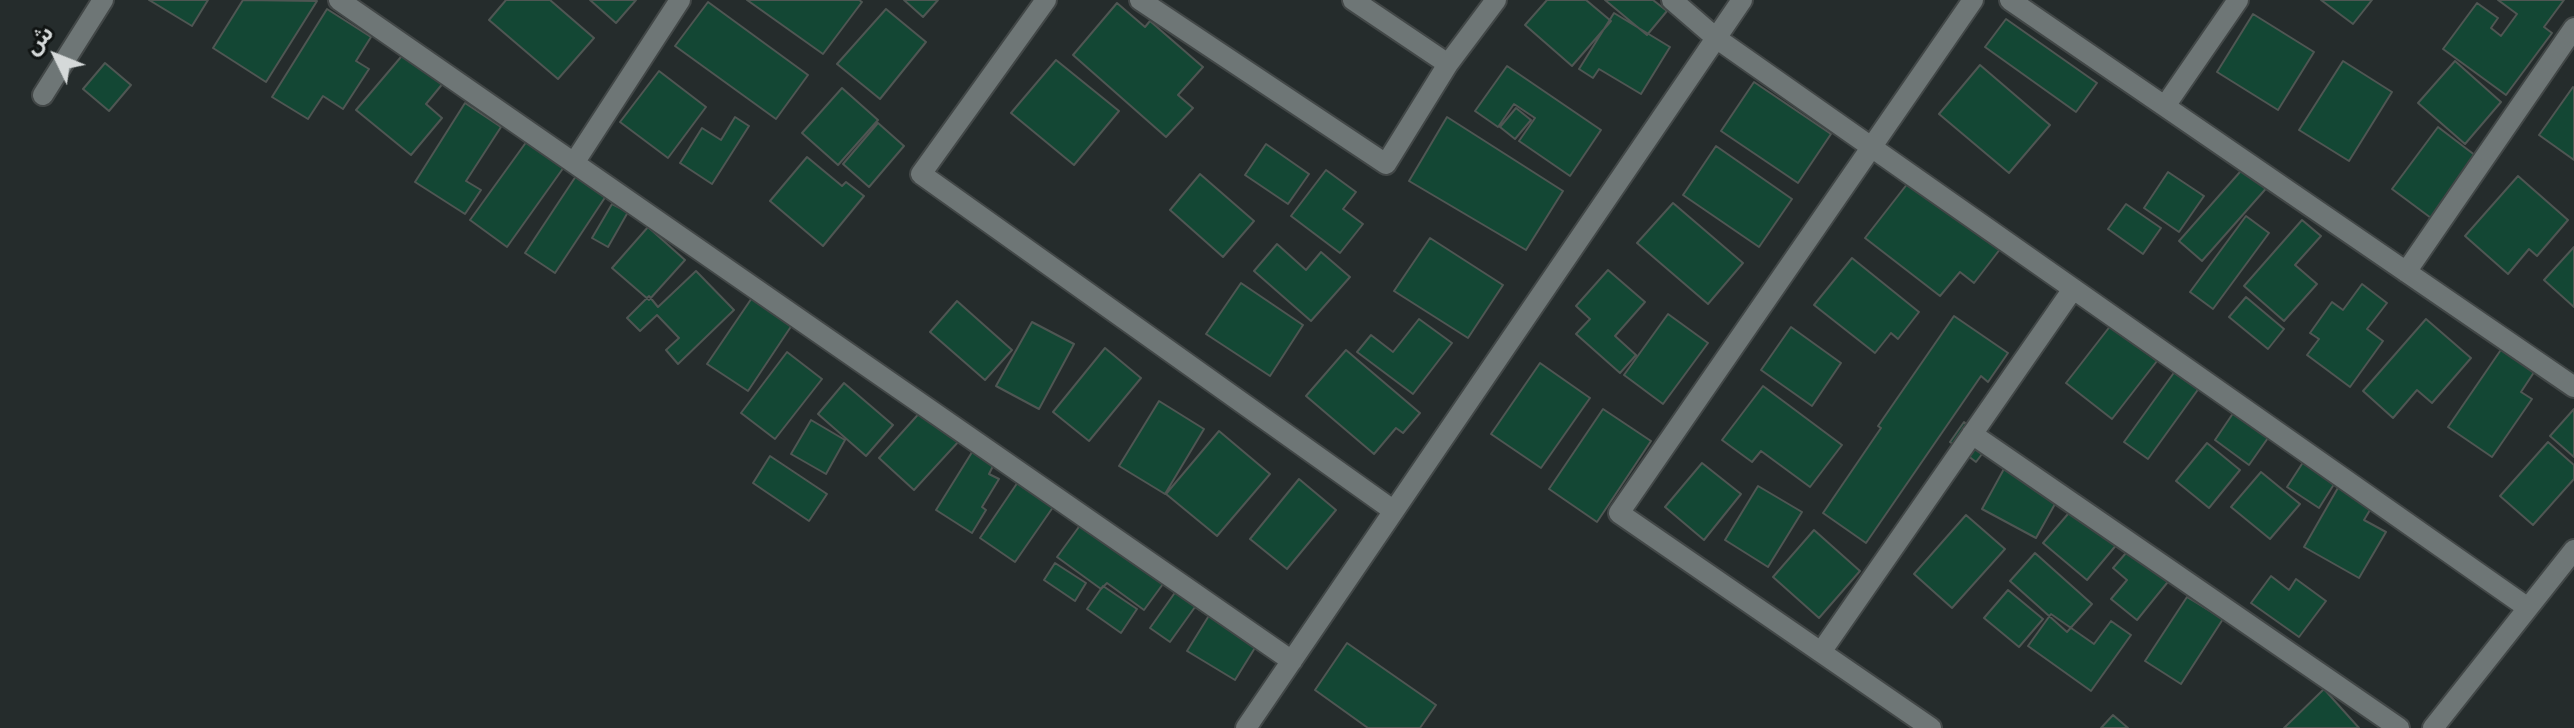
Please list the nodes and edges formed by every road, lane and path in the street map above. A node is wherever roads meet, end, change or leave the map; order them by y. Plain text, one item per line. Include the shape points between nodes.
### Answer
1 (103, 0) edge
2 (339, 0) edge
3 (680, 0) edge
4 (1046, 0) edge
5 (1140, 0) edge
6 (1353, 0) edge
7 (1496, 0) edge
8 (1672, 0) edge
9 (1742, 0) edge
10 (1973, 0) edge
11 (2010, 0) edge
12 (2238, 0) edge
13 (2574, 28) edge
14 (1716, 38) junction
15 (1448, 64) junction
16 (43, 95) dead end
17 (2165, 106) junction
18 (1872, 147) junction
19 (574, 163) junction
20 (2406, 272) junction
21 (2073, 289) junction
22 (2574, 387) edge
23 (1972, 434) junction
24 (1394, 511) junction
25 (2574, 550) edge
26 (2528, 608) junction
27 (1821, 652) junction
28 (1292, 661) junction
29 (1246, 728) edge
30 (1931, 728) edge
31 (2399, 728) edge
32 (2433, 728) edge

1 - 16 street
2 - 19 street
3 - 19 street
4 - 24 street via 921,174
5 - 15 street via 1386,164
6 - 15 street
7 - 15 street
8 - 14 street
9 - 14 street
10 - 18 street
11 - 17 street
12 - 17 street
13 - 20 street
14 - 18 street
14 - 24 street
17 - 20 street
18 - 21 street
18 - 27 street via 1619,513
19 - 28 street
20 - 22 street
21 - 23 street
21 - 26 street
23 - 27 street
23 - 31 street
24 - 28 street
25 - 26 street
26 - 32 street
27 - 30 street
28 - 29 street

